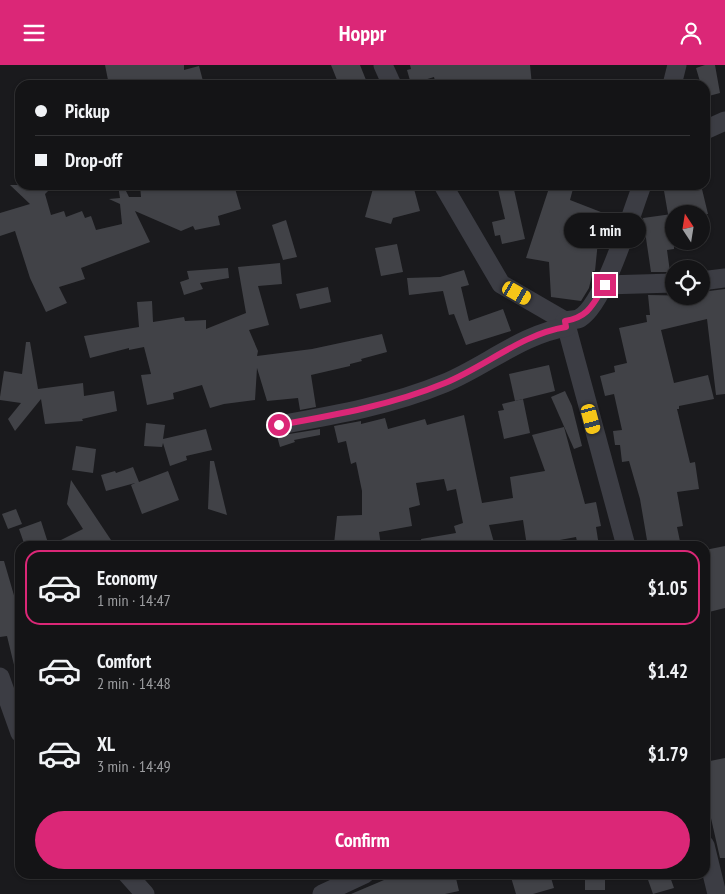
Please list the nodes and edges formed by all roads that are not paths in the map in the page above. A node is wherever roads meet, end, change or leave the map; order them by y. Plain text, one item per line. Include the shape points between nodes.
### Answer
1 (383, 65) edge
2 (677, 65) edge
3 (390, 80) edge
4 (673, 80) edge
5 (725, 121) edge
6 (710, 128) edge
7 (446, 190) edge
8 (640, 190) edge
9 (725, 278) edge
10 (710, 280) edge
11 (665, 283) edge
12 (605, 285) junction
13 (566, 324) junction
14 (279, 425) dead end
15 (625, 541) edge
16 (0, 677) edge
17 (15, 719) edge
18 (710, 865) edge
19 (132, 879) edge
20 (354, 879) edge
21 (145, 894) edge
22 (322, 894) edge
23 (717, 894) edge

1 - 3 street
2 - 4 street
5 - 6 street
7 - 13 street via 501,283
8 - 12 street
9 - 10 street
11 - 12 street
12 - 13 street via 580,319
13 - 14 street via 539,334 446,382 403,398
13 - 15 street
16 - 17 street
18 - 23 street
19 - 21 street
20 - 22 street

